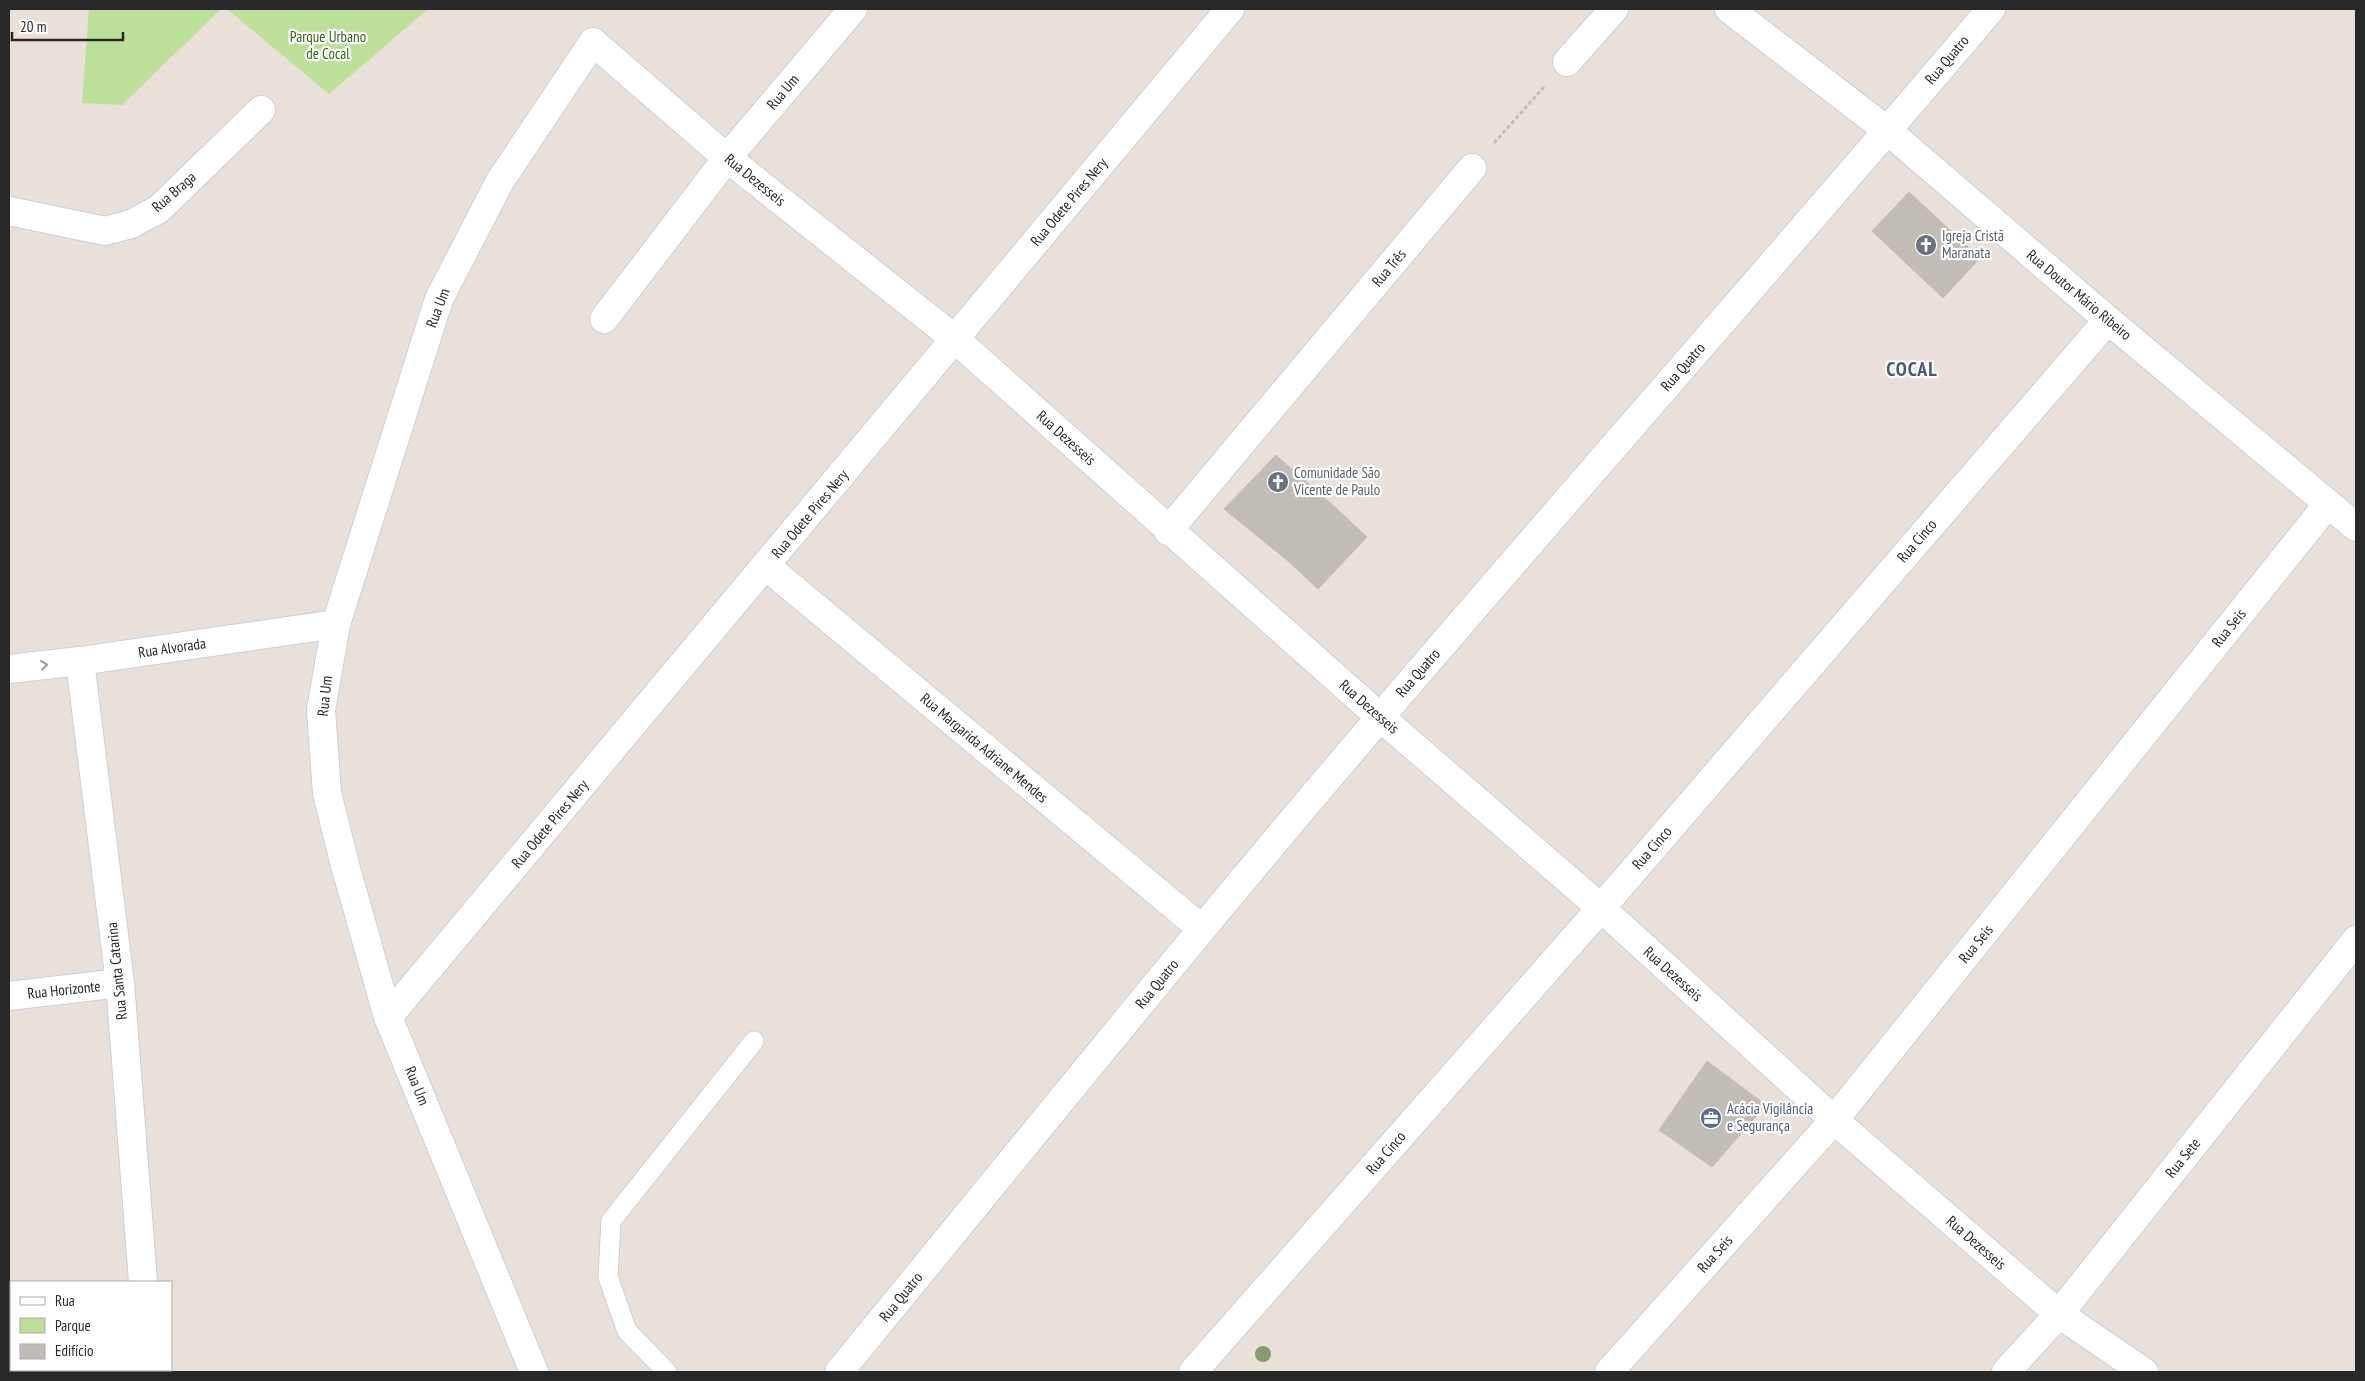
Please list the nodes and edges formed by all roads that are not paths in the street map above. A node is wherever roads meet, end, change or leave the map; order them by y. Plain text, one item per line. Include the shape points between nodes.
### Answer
1 (853, 9) edge
2 (1230, 9) edge
3 (1614, 9) edge
4 (1730, 9) edge
5 (1991, 9) edge
6 (593, 42) joint
7 (1567, 62) road end
8 (261, 110) dead end
9 (1888, 131) junction
10 (727, 158) junction
11 (1472, 168) road end
12 (9, 211) edge
13 (604, 319) dead end
14 (2108, 320) junction
15 (955, 339) junction
16 (2328, 504) junction
17 (2356, 527) edge
18 (1168, 531) junction
19 (766, 566) junction
20 (336, 624) junction
21 (80, 661) junction
22 (9, 669) edge
23 (1380, 717) junction
24 (1601, 908) junction
25 (1202, 929) junction
26 (2356, 940) edge
27 (120, 983) junction
28 (9, 996) edge
29 (388, 1017) junction
30 (754, 1041) dead end
31 (1834, 1120) junction
32 (143, 1281) edge
33 (2058, 1314) junction
34 (534, 1372) edge
35 (667, 1372) edge
36 (839, 1372) edge
37 (1193, 1372) edge
38 (1609, 1372) edge
39 (2006, 1372) edge
40 (2144, 1372) edge

1 - 10 street, Rua Um
2 - 15 street, Rua Odete Pires Nery
3 - 7 street
4 - 9 street, Rua Doutor Mário Ribeiro
5 - 9 street, Rua Quatro
6 - 10 street, Rua Dezesseis
6 - 20 street, Rua Um via 500,181 439,299
8 - 12 street, Rua Braga via 159,209 131,224 105,231
9 - 14 street, Rua Doutor Mário Ribeiro
9 - 23 street, Rua Quatro
10 - 13 street, Rua Um
10 - 15 street, Rua Dezesseis
11 - 18 street, Rua Três
14 - 16 street, Rua Doutor Mário Ribeiro
14 - 24 street, Rua Cinco
15 - 18 street, Rua Dezesseis
15 - 19 street, Rua Odete Pires Nery
16 - 17 street, Rua Doutor Mário Ribeiro
16 - 31 street, Rua Seis
18 - 23 street, Rua Dezesseis
19 - 25 street, Rua Margarida Adriane Mendes
19 - 29 street, Rua Odete Pires Nery
20 - 21 street, Rua Alvorada
20 - 29 street, Rua Um via 322,710 327,793
22 -> 21 street, Rua Alvorada
21 - 27 street, Rua Santa Catarina
23 - 24 street, Rua Dezesseis
23 - 25 street, Rua Quatro
24 - 31 street, Rua Dezesseis
24 - 37 street, Rua Cinco
25 - 36 street, Rua Quatro
26 - 33 street, Rua Sete
27 - 28 street, Rua Horizonte
27 - 32 street, Rua Santa Catarina
29 - 34 street, Rua Um
30 - 35 lane via 611,1221 608,1277 627,1330
31 - 33 street, Rua Dezesseis
31 - 38 street, Rua Seis
33 - 39 street, Rua Sete
33 - 40 street, Rua Dezesseis

